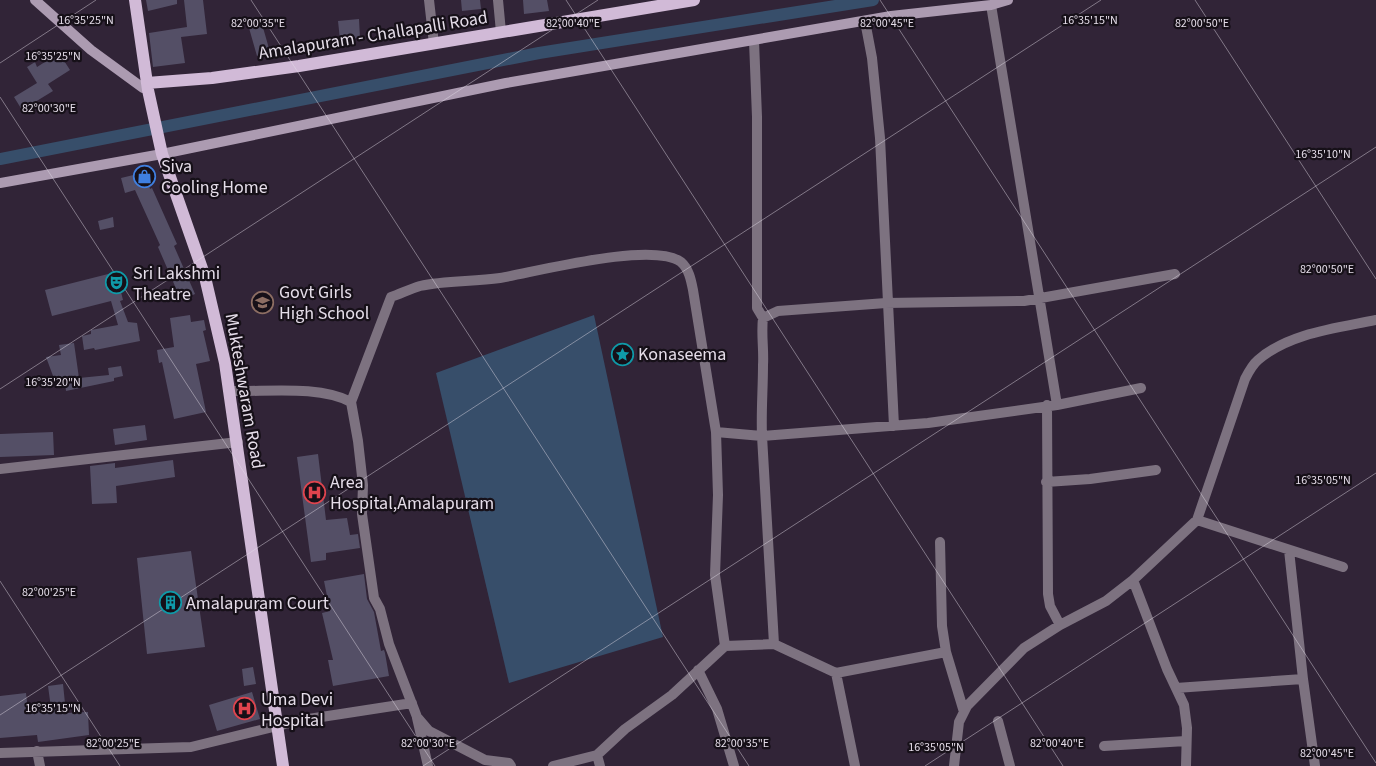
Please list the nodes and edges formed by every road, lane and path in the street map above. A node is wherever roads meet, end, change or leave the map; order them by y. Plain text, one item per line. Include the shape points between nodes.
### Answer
1 (35, 0) edge
2 (135, 0) edge
3 (429, 0) edge
4 (498, 0) edge
5 (694, 0) edge
6 (1008, 0) edge
7 (677, 1) edge
8 (991, 5) junction
9 (865, 21) junction
10 (501, 32) junction
11 (754, 41) junction
12 (434, 44) junction
13 (148, 89) junction
14 (161, 149) junction
15 (0, 183) edge
16 (1175, 274) dead end
17 (1038, 299) junction
18 (886, 303) junction
19 (763, 318) junction
20 (1376, 320) edge
21 (1141, 388) dead end
22 (230, 391) junction
23 (351, 402) junction
24 (1052, 405) junction
25 (894, 426) junction
26 (716, 432) junction
27 (762, 436) junction
28 (238, 442) junction
29 (0, 469) edge
30 (1156, 470) dead end
31 (1046, 482) junction
32 (1197, 520) junction
33 (940, 542) dead end
34 (1289, 550) junction
35 (1343, 567) dead end
36 (1133, 580) junction
37 (1060, 625) junction
38 (774, 644) junction
39 (725, 646) junction
40 (946, 652) junction
41 (698, 670) junction
42 (836, 674) junction
43 (1304, 679) junction
44 (1176, 688) junction
45 (412, 703) junction
46 (964, 712) junction
47 (417, 717) junction
48 (998, 721) dead end
49 (277, 727) junction
50 (1186, 741) junction
51 (1104, 746) dead end
52 (37, 751) junction
53 (0, 753) edge
54 (597, 755) junction
55 (40, 766) edge
56 (283, 766) edge
57 (428, 766) edge
58 (511, 766) edge
59 (554, 766) edge
60 (600, 766) edge
61 (734, 766) edge
62 (855, 766) edge
63 (954, 766) edge
64 (1010, 766) edge
65 (1186, 766) edge
66 (1315, 766) edge

1 - 13 street via 91,50
2 - 13 main road, Mukteshwaram Road
3 - 12 street
4 - 10 street
5 - 7 main road, Amalapuram - Challapalli Road
6 - 8 street
7 - 10 main road, Amalapuram - Challapalli Road
8 - 9 street
8 - 17 street
9 - 11 street
9 - 18 street via 880,138
10 - 12 main road, Amalapuram - Challapalli Road
11 - 14 street via 506,83
11 - 19 street via 757,308
12 - 13 main road, Amalapuram - Challapalli Road
13 - 14 main road, Mukteshwaram Road
14 - 15 street
14 - 22 main road, Mukteshwaram Road via 206,278
16 - 17 street
17 - 18 street
17 - 24 street
18 - 19 street via 778,311
18 - 25 street
19 - 27 street
20 - 32 street via 1298,338 1256,361 1244,379
21 - 24 street
22 - 23 street via 320,392 338,395
22 - 28 main road, Mukteshwaram Road
23 - 26 street via 391,297 420,286 500,278 614,256 650,256 680,262 688,271
23 - 45 street via 374,598
24 - 25 street
24 - 31 street
25 - 27 street
26 - 27 street
26 - 39 street via 718,495 714,575
27 - 38 street
28 - 29 street
28 - 49 main road, Mukteshwaram Road
30 - 31 street
31 - 37 street via 1048,594
32 - 34 street
32 - 36 street
33 - 40 street via 942,626
34 - 35 street
34 - 43 street
36 - 37 street via 1106,601
36 - 44 street
37 - 46 street via 1024,648
38 - 39 street
38 - 42 street
39 - 41 street
40 - 42 street
40 - 46 street
41 - 54 street via 672,696 625,729
41 - 61 street via 717,709
42 - 62 street
43 - 44 street
43 - 66 street
44 - 50 street via 1184,705
45 - 47 street
45 - 49 street via 302,720
46 - 63 street via 959,722
47 - 57 street
47 - 58 street via 429,732 485,760
48 - 64 street
49 - 52 street via 191,747
49 - 56 main road, Mukteshwaram Road
50 - 51 street
50 - 65 street
52 - 53 street
52 - 55 street
54 - 59 street
54 - 60 street

